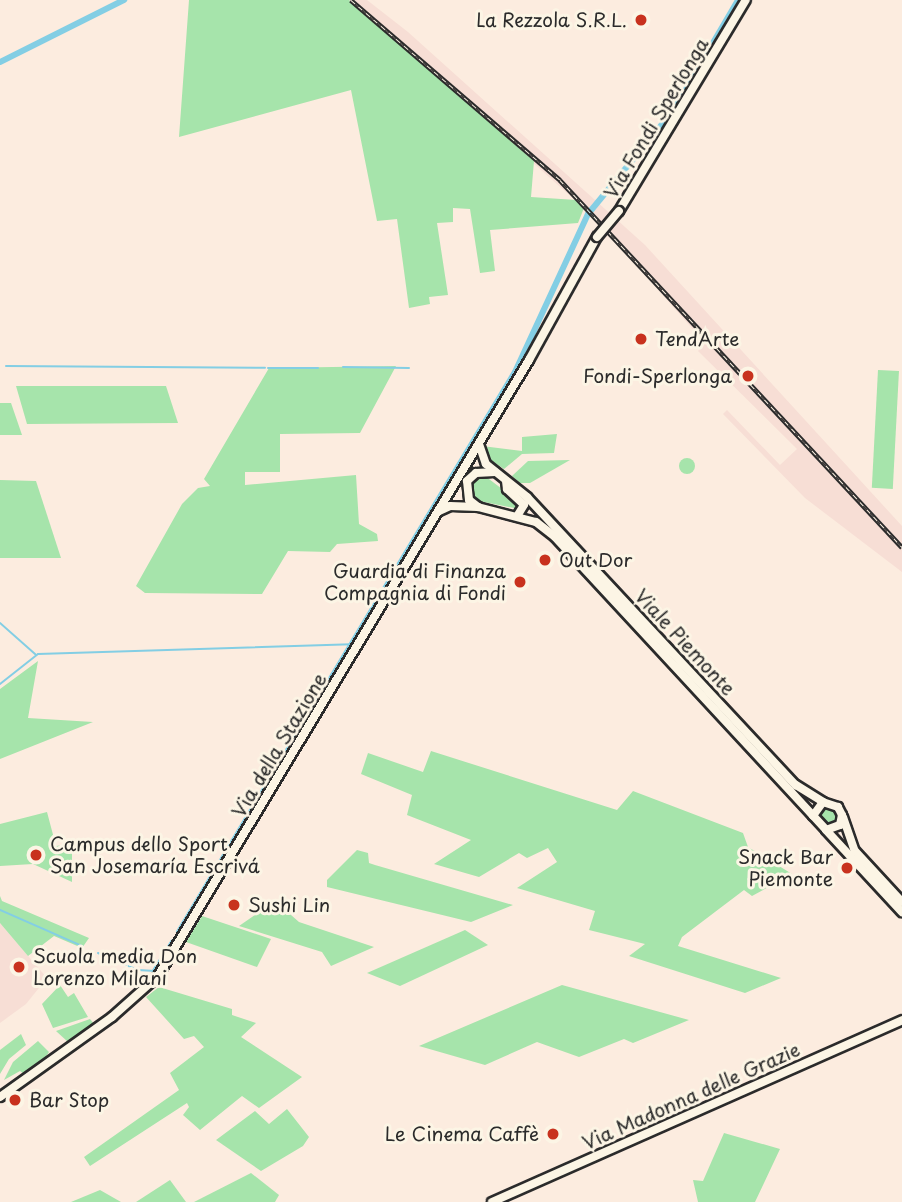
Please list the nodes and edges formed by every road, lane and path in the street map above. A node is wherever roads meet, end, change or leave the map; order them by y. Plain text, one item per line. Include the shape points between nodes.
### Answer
1 (746, 0) edge
2 (529, 360) joint
3 (479, 444) junction
4 (468, 463) junction
5 (486, 464) junction
6 (495, 472) junction
7 (506, 481) junction
8 (453, 487) junction
9 (461, 507) junction
10 (478, 507) junction
11 (439, 511) junction
12 (517, 516) junction
13 (823, 802) junction
14 (842, 815) junction
15 (813, 816) junction
16 (826, 830) junction
17 (902, 902) edge
18 (902, 912) edge
19 (902, 1020) edge
20 (0, 1097) edge
21 (492, 1202) edge

1 - 2 street, Via Fondi Sperlonga, bridge via 619,211 597,237
2 - 3 street, Via della Stazione
3 - 4 street, Via della Stazione
3 - 5 street
4 - 5 street
4 - 8 street, Via della Stazione
5 - 6 street, Viale Piemonte
6 - 7 street, Viale Piemonte
6 - 10 street via 476,473 467,481 469,500
7 - 12 street via 523,505
7 - 13 street, Viale Piemonte via 558,529 796,785
8 - 9 street
8 - 11 street, Via della Stazione
9 - 10 street, Viale Piemonte
9 - 11 street, Viale Piemonte
10 - 12 street, Viale Piemonte
11 - 20 street, Via della Stazione via 158,976 112,1017
12 - 15 street, Viale Piemonte via 536,522 555,537
13 - 14 street, Viale Piemonte via 838,807
13 - 15 street
14 - 16 street via 840,825
14 - 17 street via 855,851
15 - 16 street, Viale Piemonte
16 - 18 street, Viale Piemonte
19 - 21 street, Via Madonna delle Grazie

